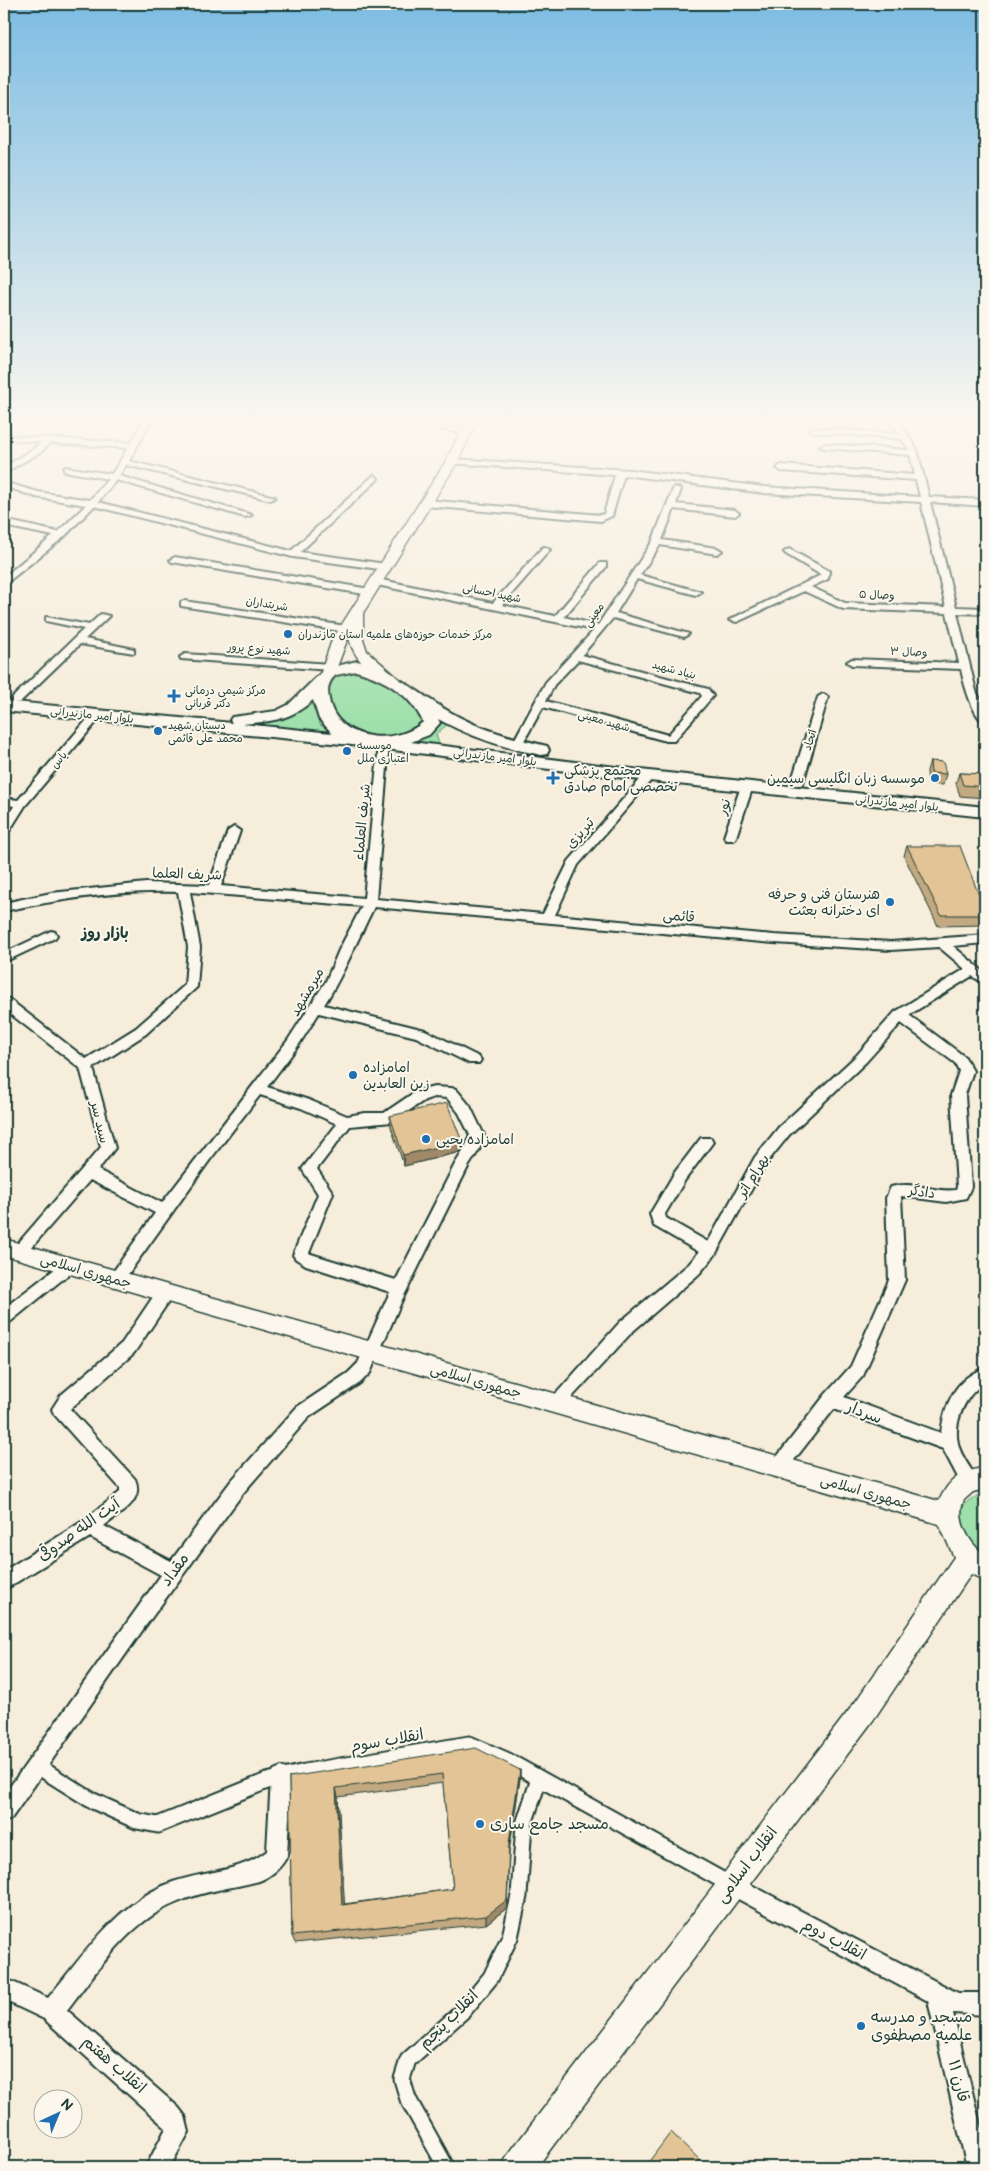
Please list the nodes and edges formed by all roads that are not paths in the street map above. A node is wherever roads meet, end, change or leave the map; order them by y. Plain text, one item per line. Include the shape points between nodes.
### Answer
1 (74, 522) edge
2 (163, 522) edge
3 (327, 522) edge
4 (413, 522) edge
5 (665, 522) edge
6 (931, 522) edge
7 (4, 523) edge
8 (61, 535) junction
9 (657, 542) junction
10 (545, 550) dead end
11 (717, 551) dead end
12 (788, 552) dead end
13 (293, 554) junction
14 (175, 560) dead end
15 (603, 565) dead end
16 (386, 567) junction
17 (635, 576) junction
18 (4, 582) edge
19 (374, 587) junction
20 (806, 588) junction
21 (696, 592) dead end
22 (184, 604) dead end
23 (496, 606) junction
24 (952, 610) junction
25 (985, 611) edge
26 (357, 614) junction
27 (610, 614) junction
28 (104, 616) dead end
29 (49, 619) dead end
30 (556, 619) junction
31 (734, 620) dead end
32 (91, 628) junction
33 (601, 628) junction
34 (346, 629) junction
35 (684, 634) dead end
36 (78, 641) junction
37 (358, 646) junction
38 (337, 647) junction
39 (130, 651) dead end
40 (575, 656) junction
41 (185, 657) dead end
42 (852, 662) dead end
43 (965, 666) junction
44 (327, 674) junction
45 (393, 680) junction
46 (414, 696) junction
47 (823, 697) dead end
48 (8, 702) edge
49 (540, 703) junction
50 (96, 716) junction
51 (985, 719) edge
52 (492, 738) junction
53 (670, 739) joint
54 (366, 742) junction
55 (384, 744) junction
56 (516, 746) junction
57 (466, 754) junction
58 (649, 776) junction
59 (798, 783) junction
60 (747, 786) junction
61 (4, 801) edge
62 (985, 803) edge
63 (21, 804) junction
64 (985, 812) edge
65 (4, 830) edge
66 (234, 831) dead end
67 (730, 837) dead end
68 (183, 889) junction
69 (214, 889) junction
70 (370, 903) junction
71 (4, 907) edge
72 (548, 919) junction
73 (51, 935) dead end
74 (985, 939) edge
75 (941, 942) junction
76 (4, 958) edge
77 (973, 970) junction
78 (985, 980) edge
79 (4, 1002) edge
80 (318, 1008) junction
81 (900, 1014) junction
82 (474, 1060) dead end
83 (86, 1066) junction
84 (259, 1089) junction
85 (346, 1122) junction
86 (706, 1142) dead end
87 (88, 1172) junction
88 (166, 1212) junction
89 (11, 1250) edge
90 (710, 1251) junction
91 (69, 1266) junction
92 (116, 1279) junction
93 (400, 1288) junction
94 (165, 1293) junction
95 (4, 1317) edge
96 (370, 1351) junction
97 (985, 1375) edge
98 (831, 1400) junction
99 (555, 1404) junction
100 (949, 1444) junction
101 (778, 1467) junction
102 (977, 1480) edge
103 (948, 1515) junction
104 (89, 1527) junction
105 (976, 1563) edge
106 (173, 1572) junction
107 (4, 1581) edge
108 (37, 1766) junction
109 (281, 1777) junction
110 (539, 1779) junction
111 (4, 1812) edge
112 (732, 1885) junction
113 (4, 1989) edge
114 (937, 1994) junction
115 (985, 2004) edge
116 (52, 2011) junction
117 (157, 2167) edge
118 (446, 2167) edge
119 (518, 2167) edge
120 (979, 2167) edge

1 - 8 street
2 - 13 street
3 - 13 street
4 - 16 main road
5 - 9 street, معینی
6 - 24 street
7 - 8 street
8 - 18 street
9 - 11 street
9 - 17 street, معینی
10 - 23 street
12 - 20 street via 826,573
13 - 16 street
14 - 19 street, شهید احسانی
15 - 30 street
16 - 19 main road
17 - 21 street
17 - 27 street, معینی
19 - 23 street, شهید احسانی
19 - 26 main road
20 - 24 street, وصال ۵ via 843,606
20 - 31 street
22 - 34 street, شربتداران
23 - 30 street, شهید احسانی
24 - 25 street, وصال ۵
24 - 43 street
26 - 34 main road
26 - 37 main road
27 - 33 street, معینی
27 - 35 street
28 - 32 street
29 - 32 street
30 - 33 street, شهید احسانی
32 - 36 street
33 - 40 street, معینی
34 - 38 main road
36 - 39 street
36 - 48 street
37 - 38 main road via 356,653 350,655 338,651
37 - 45 main road via 369,663
38 - 44 main road
40 - 49 street, معینی via 550,684
40 - 53 street, بنیاد شهید via 707,693 708,696
41 - 44 street, شهید نوع پرور
42 - 43 street, وصال ۳
43 - 51 street via 971,691
44 - 45 main road via 357,666
44 - 48 main road, بلوار امیر مازندرانی via 294,708 280,715 250,720
44 - 54 main road via 319,690 320,709 325,718 340,731
45 - 46 main road
46 - 52 main road, بلوار امیر مازندرانی via 459,724
46 - 54 main road via 428,711 432,723 425,731 404,739
47 - 59 street, اتحاد
48 - 50 main road, بلوار امیر مازندرانی
49 - 53 street, شهید معینی
49 - 56 street, معینی
50 - 54 main road, بلوار امیر مازندرانی
50 - 63 street, یاس
52 - 56 main road, بلوار امیر مازندرانی
52 - 57 main road via 454,731 440,740 451,749
54 - 55 main road, بلوار امیر مازندرانی
55 - 57 main road, بلوار امیر مازندرانی
55 - 70 street, شریف العلماء
56 - 59 main road, بلوار امیر مازندرانی via 651,767
57 - 58 main road, بلوار امیر مازندرانی
58 - 60 main road, بلوار امیر مازندرانی
58 - 72 street, تبریزی via 573,864
59 - 62 main road, بلوار امیر مازندرانی
60 - 64 main road, بلوار امیر مازندرانی
60 - 67 street, نور
61 - 63 street
63 - 65 street, یاس
66 - 69 street
68 - 69 street, شریف العلما
68 - 71 street, شریف العلما via 146,887 51,897
68 - 83 street via 194,947 191,987 141,1031
69 - 70 street, شریف العلما
70 - 72 street, قائمی
70 - 80 street, میرمشهد
72 - 75 street, قائمی via 784,940 892,946
73 - 76 street
74 - 75 street, قائمی
75 - 77 street
77 - 78 street
77 - 81 street, بهرام اتر
79 - 83 street
80 - 82 street via 420,1033
80 - 84 street, میرمشهد
81 - 90 street, بهرام اتر via 861,1059 784,1131 760,1161
81 - 98 street, دادگر via 960,1060 967,1069 958,1093 964,1187 961,1194 953,1197 906,1188 896,1190 892,1198 898,1280 857,1371
83 - 87 street, سید سر via 108,1148
84 - 85 street
84 - 88 street, میرمشهد via 204,1157
85 - 93 street via 309,1169 326,1193 302,1255 306,1259
85 - 93 street, مقداد via 388,1118 420,1096 434,1092 451,1093 465,1110 476,1135 472,1150
86 - 90 street via 657,1214 659,1222
87 - 88 street
87 - 89 street, سید سر
88 - 92 street, میرمشهد
89 - 91 main road, جمهوری اسلامی
90 - 99 street, بهرام اتر via 694,1269 626,1327
91 - 92 main road, جمهوری اسلامی
91 - 95 street
92 - 94 main road, جمهوری اسلامی
93 - 96 street, مقداد
94 - 96 main road, جمهوری اسلامی
94 - 104 street, آیت الله صدوقی via 128,1348 60,1408 129,1486 128,1496
96 - 99 main road, جمهوری اسلامی
96 - 106 street, مقداد via 364,1368 354,1378 303,1412 237,1487
97 - 100 street via 971,1381 952,1410
98 - 100 street, سردار
98 - 101 street, سردار
99 - 101 main road, جمهوری اسلامی
100 - 102 street
101 - 103 main road, جمهوری اسلامی
102 - 103 main road via 958,1490
103 - 105 main road via 953,1537
104 - 106 street
104 - 107 street, آیت الله صدوقی
105 - 112 main road, انقلاب اسلامی
106 - 108 street, مقداد
108 - 109 street, انقلاب سوم via 91,1800 150,1825 158,1825
108 - 111 street, مقداد
109 - 110 street, انقلاب سوم via 469,1744
109 - 116 street via 277,1856 259,1872 174,1892 137,1914 110,1939
110 - 112 street, انقلاب سوم
110 - 118 street, انقلاب پنجم via 524,1824 519,1896 510,1937 491,1977 464,2010 408,2060 402,2079 414,2112
112 - 114 street, انقلاب دوم
112 - 119 main road, انقلاب اسلامی
113 - 116 street, انقلاب هفتم
114 - 115 street, انقلاب دوم via 956,2004
114 - 120 street, قارن ۱۱
116 - 117 street, انقلاب هفتم via 177,2124 174,2141

